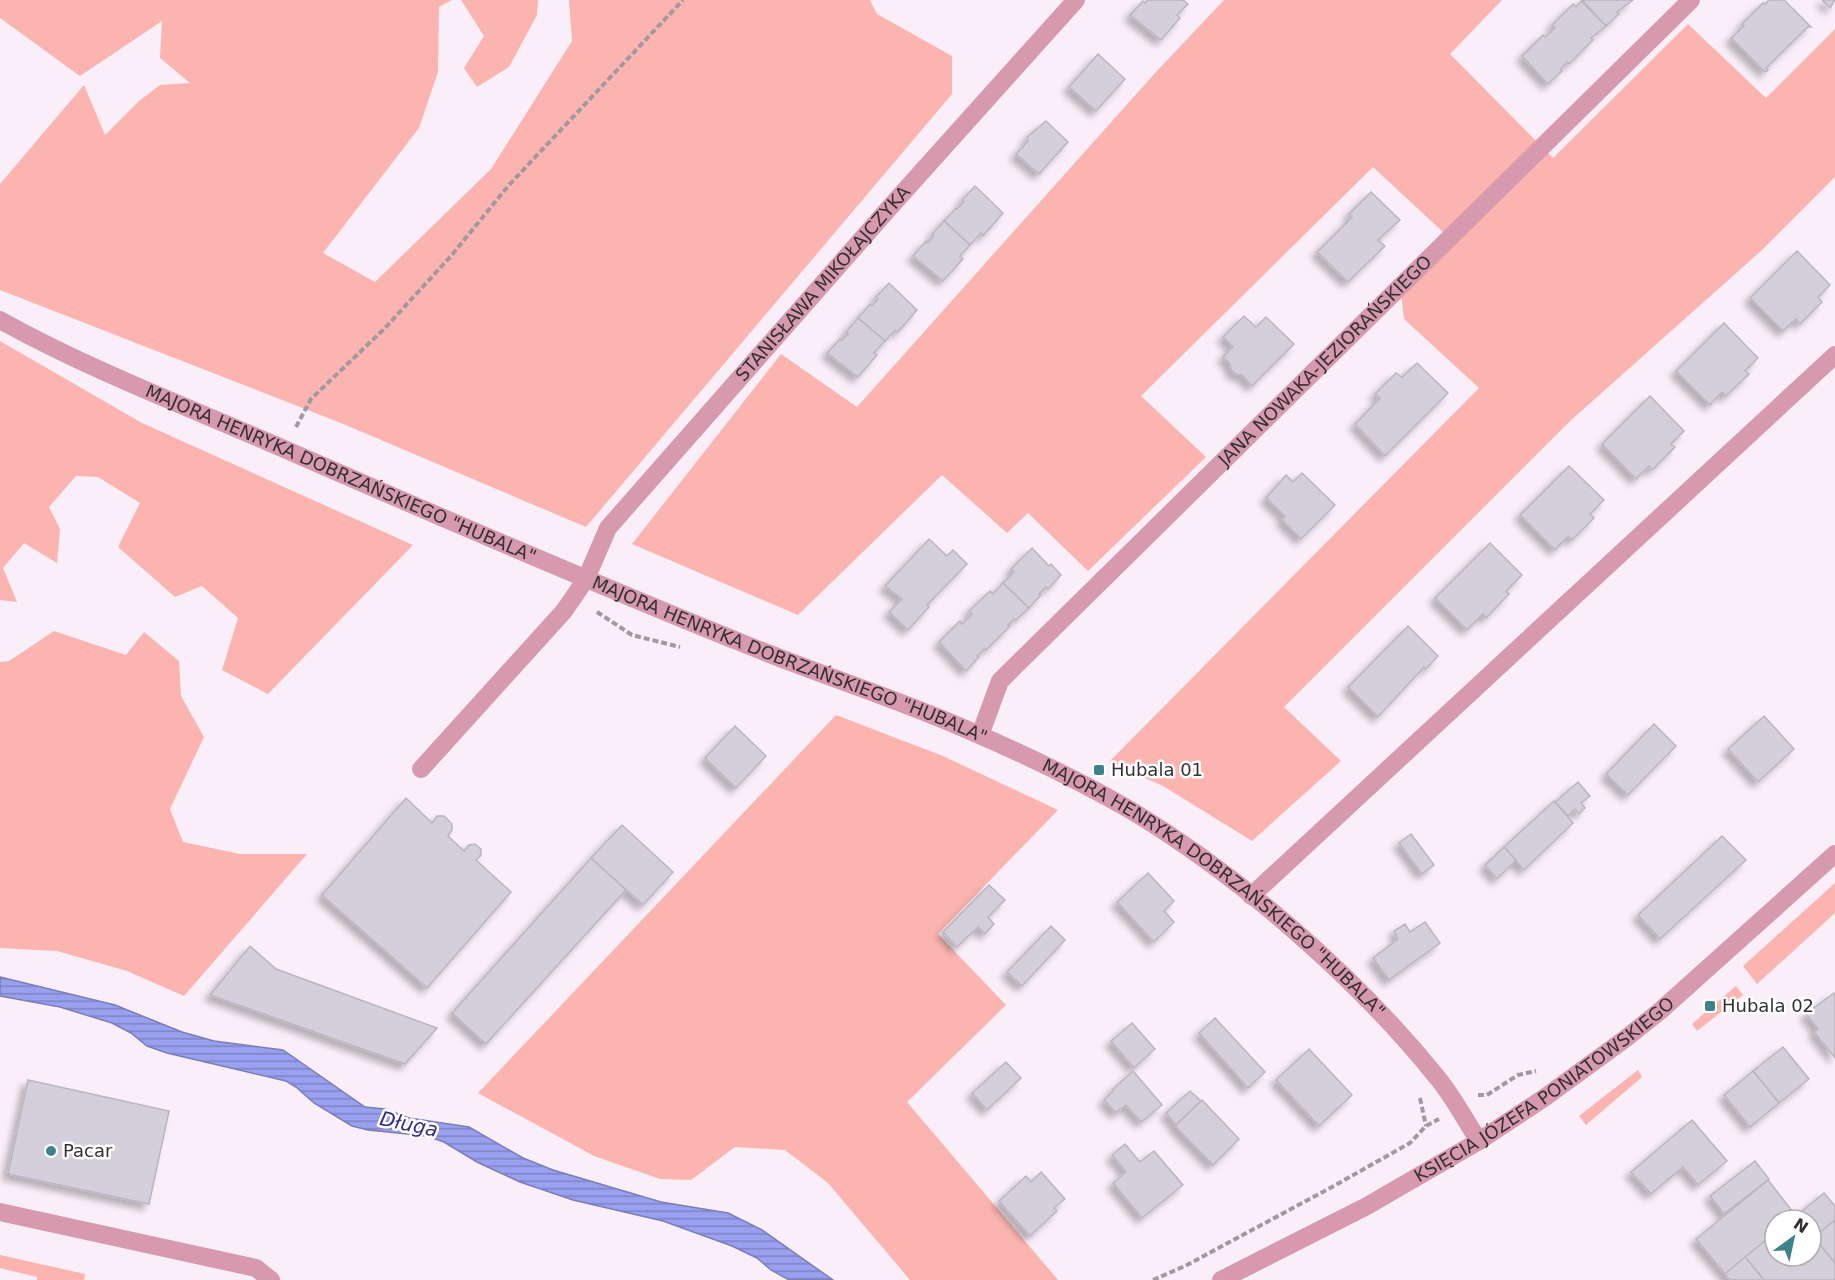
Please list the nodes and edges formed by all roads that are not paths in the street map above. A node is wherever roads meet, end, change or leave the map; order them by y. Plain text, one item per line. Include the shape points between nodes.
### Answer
1 (1076, 0) edge
2 (1691, 0) edge
3 (0, 320) edge
4 (1835, 355) edge
5 (586, 579) junction
6 (980, 735) junction
7 (421, 769) dead end
8 (1835, 854) edge
9 (1251, 896) junction
10 (1479, 1142) junction
11 (0, 1212) edge
12 (272, 1280) edge
13 (1221, 1280) edge

1 - 5 street, STANISŁAWA MIKOŁAJCZYKA via 608,528
2 - 6 street, JANA NOWAKA-JEZIORAŃSKIEGO via 1000,681
3 - 5 street, MAJORA HENRYKA DOBRZAŃSKIEGO "HUBALA" via 82,361
4 - 9 street
5 - 6 street, MAJORA HENRYKA DOBRZAŃSKIEGO "HUBALA"
5 - 7 street, STANISŁAWA MIKOŁAJCZYKA via 564,611
6 - 9 street, MAJORA HENRYKA DOBRZAŃSKIEGO "HUBALA" via 1130,810
8 - 10 street, KSIĘCIA JÓZEFA PONIATOWSKIEGO via 1642,1025
9 - 10 street, MAJORA HENRYKA DOBRZAŃSKIEGO "HUBALA" via 1306,941 1393,1028 1437,1077
10 - 13 street, KSIĘCIA JÓZEFA PONIATOWSKIEGO via 1367,1206
11 - 12 street via 256,1268

